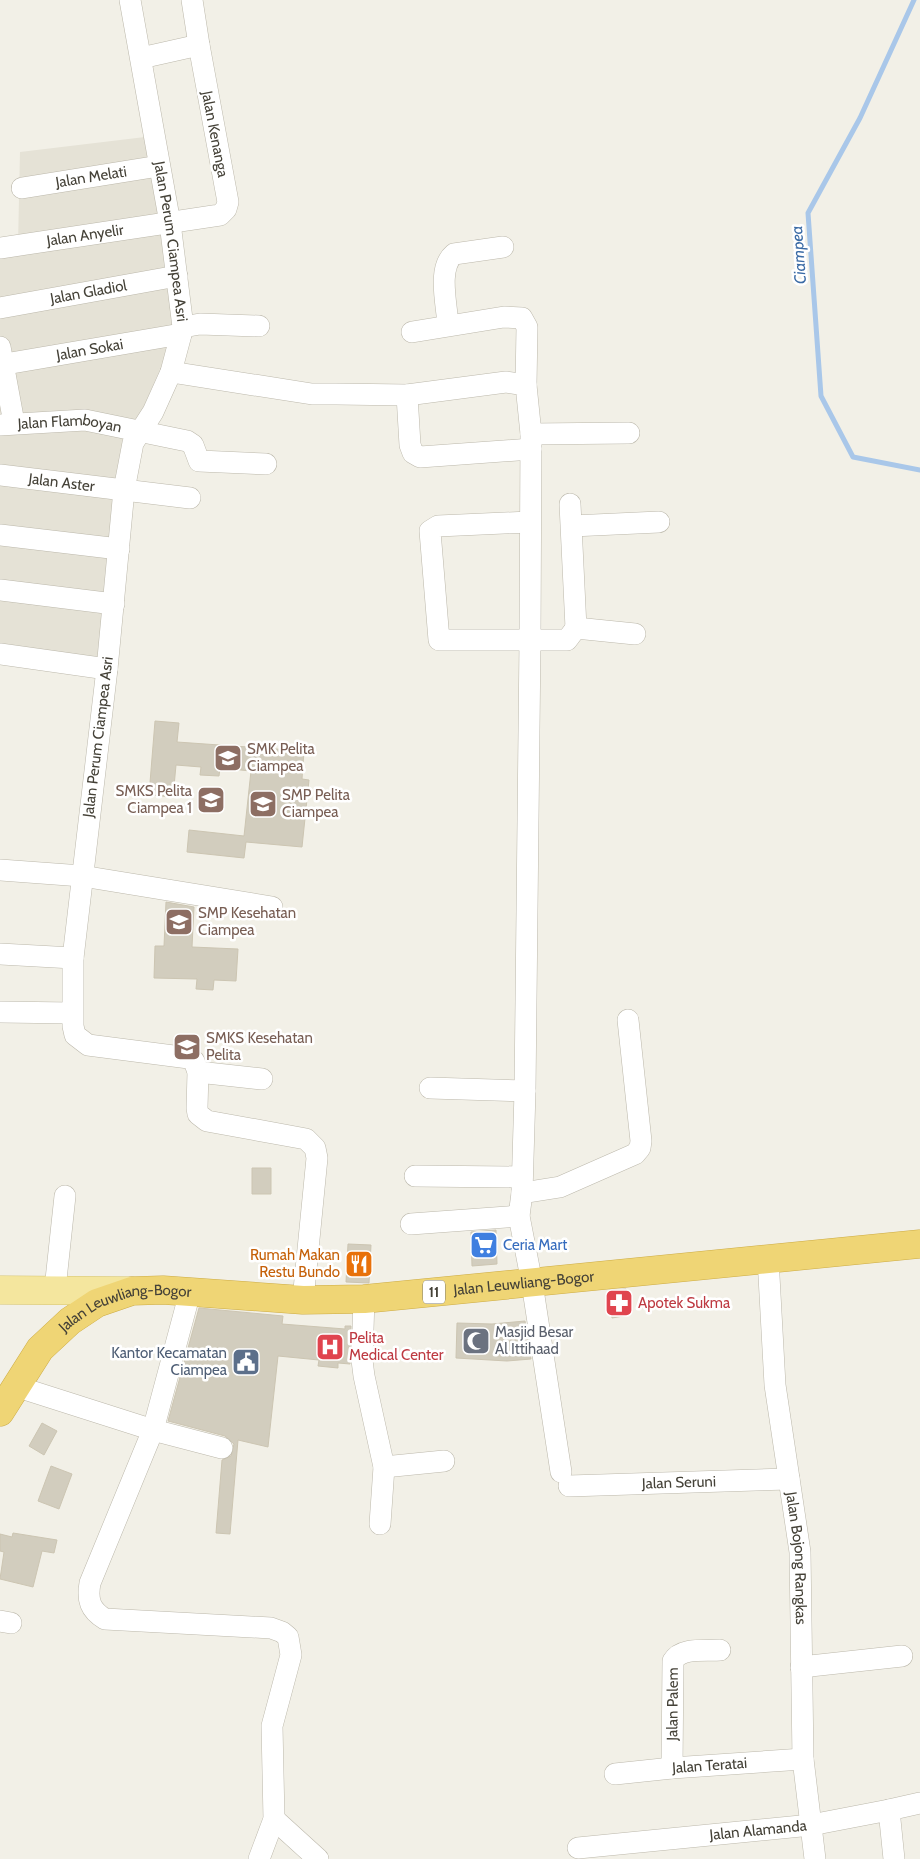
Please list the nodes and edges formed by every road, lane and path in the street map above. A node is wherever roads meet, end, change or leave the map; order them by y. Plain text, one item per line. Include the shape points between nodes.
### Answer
1 (130, 0) edge
2 (192, 0) edge
3 (199, 45) junction
4 (141, 58) junction
5 (159, 166) junction
6 (22, 188) dead end
7 (170, 223) junction
8 (503, 247) dead end
9 (0, 248) edge
10 (177, 276) junction
11 (0, 308) edge
12 (448, 325) junction
13 (259, 326) dead end
14 (182, 331) junction
15 (412, 332) dead end
16 (1, 359) edge
17 (171, 372) junction
18 (526, 385) junction
19 (407, 395) junction
20 (7, 424) edge
21 (139, 430) junction
22 (629, 433) dead end
23 (531, 442) junction
24 (266, 464) dead end
25 (0, 475) edge
26 (124, 490) junction
27 (190, 498) dead end
28 (570, 504) dead end
29 (529, 522) junction
30 (659, 522) dead end
31 (572, 526) junction
32 (0, 534) edge
33 (119, 549) junction
34 (0, 590) edge
35 (106, 603) junction
36 (576, 628) junction
37 (635, 634) dead end
38 (530, 641) junction
39 (0, 654) edge
40 (107, 669) junction
41 (0, 870) edge
42 (82, 876) junction
43 (272, 907) dead end
44 (0, 954) edge
45 (73, 958) junction
46 (0, 1012) edge
47 (72, 1014) junction
48 (628, 1020) dead end
49 (198, 1072) junction
50 (262, 1079) dead end
51 (430, 1088) dead end
52 (524, 1091) junction
53 (415, 1176) dead end
54 (522, 1185) junction
55 (65, 1196) dead end
56 (519, 1216) junction
57 (411, 1224) dead end
58 (920, 1244) edge
59 (768, 1258) junction
60 (532, 1284) junction
61 (55, 1289) junction
62 (0, 1290) edge
63 (132, 1291) junction
64 (190, 1292) junction
65 (364, 1299) junction
66 (303, 1300) junction
67 (15, 1386) junction
68 (0, 1412) edge
69 (152, 1430) junction
70 (222, 1448) dead end
71 (444, 1461) dead end
72 (384, 1467) junction
73 (789, 1480) junction
74 (380, 1524) dead end
75 (720, 1650) dead end
76 (902, 1656) dead end
77 (801, 1667) junction
78 (803, 1759) junction
79 (672, 1768) junction
80 (615, 1774) dead end
81 (920, 1803) edge
82 (889, 1810) junction
83 (274, 1819) junction
84 (810, 1825) junction
85 (578, 1848) dead end
86 (259, 1859) edge
87 (318, 1859) edge
88 (815, 1859) edge
89 (894, 1859) edge

1 - 4 street, Jalan Perum Ciampea Asri
2 - 3 street, Jalan Kenanga
3 - 4 street
3 - 7 street, Jalan Kenanga via 228,202 220,215
4 - 5 street, Jalan Perum Ciampea Asri
5 - 6 street, Jalan Melati
5 - 7 street, Jalan Perum Ciampea Asri
7 - 9 street, Jalan Anyelir
7 - 10 street, Jalan Perum Ciampea Asri
8 - 12 street via 454,254 449,259 445,276
10 - 11 street, Jalan Gladiol
10 - 14 street, Jalan Perum Ciampea Asri
12 - 15 street
12 - 18 street via 504,317 522,318 526,327
13 - 14 street, Jalan Sokai via 200,324
14 - 16 street, Jalan Sokai
14 - 17 street, Jalan Perum Ciampea Asri
16 - 20 street
17 - 19 street via 312,394
17 - 21 street, Jalan Perum Ciampea Asri via 153,412
18 - 19 street via 506,382
18 - 23 street
19 - 23 street via 410,445 413,453 420,457
20 - 21 street, Jalan Flamboyan via 85,420
21 - 24 street, Jalan Flamboyan via 190,442 201,461
21 - 26 street, Jalan Perum Ciampea Asri via 133,443
22 - 23 street
23 - 29 street
25 - 26 street, Jalan Aster
26 - 27 street, Jalan Aster
26 - 33 street, Jalan Perum Ciampea Asri
28 - 31 street
29 - 38 street
29 - 38 street via 438,526 430,531 439,640
30 - 31 street
31 - 36 street
32 - 33 street
33 - 35 street, Jalan Perum Ciampea Asri
34 - 35 street
35 - 40 street, Jalan Perum Ciampea Asri
36 - 37 street
36 - 38 street via 568,640
38 - 52 street
39 - 40 street
40 - 42 street, Jalan Perum Ciampea Asri
41 - 42 street
42 - 43 street
42 - 45 street, Jalan Perum Ciampea Asri
44 - 45 street
45 - 47 street, Jalan Perum Ciampea Asri
46 - 47 street
47 - 49 street, Jalan Perum Ciampea Asri via 75,1035 88,1045 189,1058 194,1061
48 - 54 street via 642,1141 640,1148 634,1154 565,1185
49 - 50 street
49 - 66 street via 197,1108 202,1118 306,1139 315,1148 317,1158
51 - 52 street
52 - 54 street
53 - 54 street
54 - 56 street
55 - 61 street
56 - 57 street
56 - 60 street
58 - 59 highway, Jalan Leuwliang-Bogor / 11
59 - 60 highway, Jalan Leuwliang-Bogor / 11
59 - 73 street, Jalan Bojong Rangkas via 775,1385
60 - 65 highway, Jalan Leuwliang-Bogor / 11
60 - 73 street, Jalan Seruni via 565,1479
61 - 62 main road
61 - 63 main road
63 - 64 highway, Jalan Leuwliang-Bogor / 11
63 - 67 highway, Jalan Leuwliang-Bogor / 11 via 97,1303 70,1321 40,1349
64 - 66 highway, Jalan Leuwliang-Bogor / 11
64 - 69 street
65 - 66 highway, Jalan Leuwliang-Bogor / 11
65 - 72 street via 362,1360
67 - 68 highway, Jalan Leuwliang-Bogor / 11
67 - 69 street
69 - 70 street
69 - 83 street via 90,1583 90,1606 105,1619 271,1628 288,1637 291,1654 272,1726
71 - 72 street
72 - 74 street
73 - 77 street, Jalan Bojong Rangkas via 800,1552
75 - 79 street, Jalan Palem via 684,1652 673,1661
76 - 77 street
77 - 78 street, Jalan Bojong Rangkas
78 - 79 street, Jalan Teratai
78 - 84 street, Jalan Bojong Rangkas
79 - 80 street, Jalan Teratai
81 - 82 street, Jalan Alamanda
82 - 84 street, Jalan Alamanda
82 - 89 street
83 - 86 street
83 - 87 street
84 - 85 street, Jalan Alamanda
84 - 88 street, Jalan Bojong Rangkas

